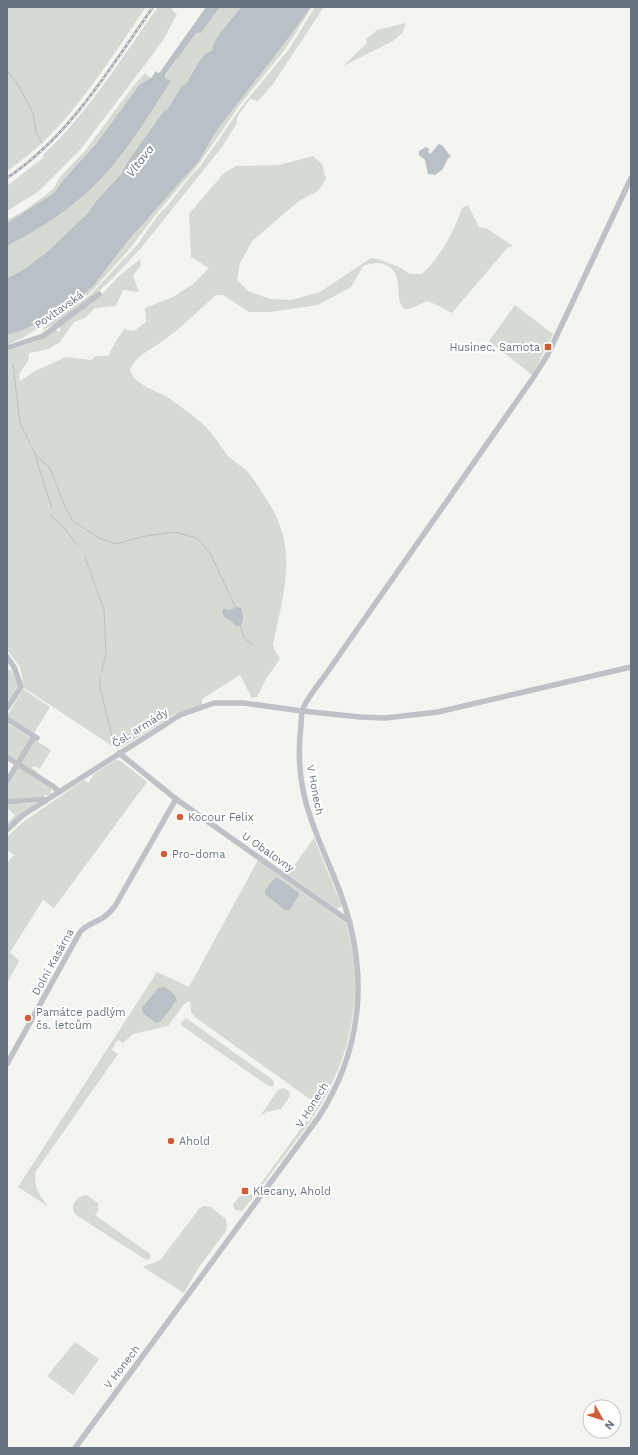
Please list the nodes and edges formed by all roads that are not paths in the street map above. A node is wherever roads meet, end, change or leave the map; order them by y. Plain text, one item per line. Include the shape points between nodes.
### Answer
1 (631, 178) edge
2 (99, 294) dead end
3 (7, 348) edge
4 (7, 657) edge
5 (14, 667) junction
6 (631, 667) edge
7 (7, 668) edge
8 (7, 708) edge
9 (302, 711) junction
10 (7, 720) edge
11 (119, 753) junction
12 (7, 757) edge
13 (18, 764) junction
14 (7, 781) edge
15 (58, 792) junction
16 (176, 799) junction
17 (45, 801) junction
18 (7, 802) edge
19 (7, 830) edge
20 (350, 922) junction
21 (7, 1064) edge
22 (75, 1448) edge

1 - 9 street via 548,354
2 - 3 street, Povltavská via 43,336
4 - 5 street
5 - 7 street
5 - 8 street via 21,687
6 - 9 street, Čsl. armády via 438,712 410,716 385,718
9 - 11 street, Čsl. armády via 244,703 214,703 180,715
9 - 20 street, V Honech via 299,756 303,796
10 - 13 street via 36,738
11 - 15 street, Čsl. armády
11 - 16 street, U Obalovny
12 - 13 street
13 - 14 street
13 - 15 street
15 - 17 street, Čsl. armády
16 - 20 street, U Obalovny
16 - 21 street, Dolní Kasárna via 115,906 80,932
17 - 18 street via 43,799
17 - 19 street, Čsl. armády via 23,815
20 - 22 street, V Honech via 358,978 356,1019 351,1047 330,1099

